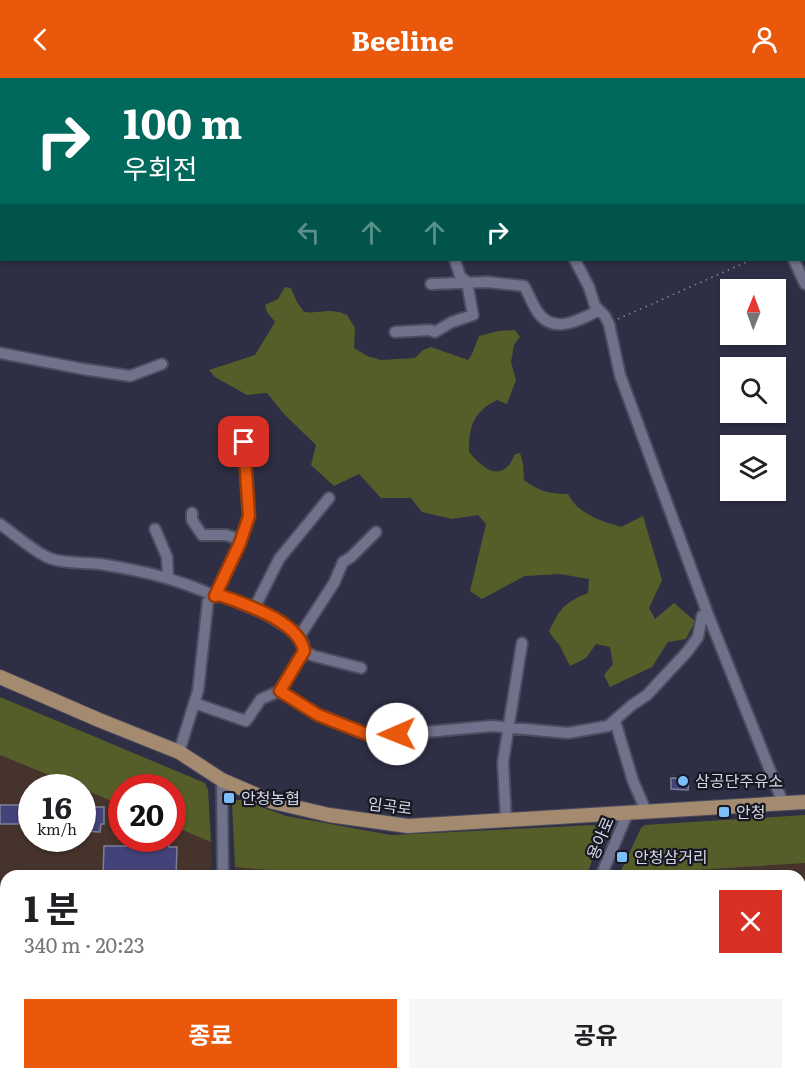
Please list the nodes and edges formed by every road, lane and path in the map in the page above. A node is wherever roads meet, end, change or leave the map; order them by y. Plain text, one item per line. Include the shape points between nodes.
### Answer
1 (455, 261) edge
2 (576, 261) edge
3 (750, 261) edge
4 (794, 261) edge
5 (467, 282) junction
6 (431, 284) dead end
7 (805, 284) edge
8 (599, 310) junction
9 (609, 324) junction
10 (395, 332) dead end
11 (0, 352) edge
12 (162, 364) dead end
13 (244, 442) dead end
14 (329, 498) dead end
15 (192, 513) dead end
16 (0, 524) edge
17 (155, 529) dead end
18 (376, 532) dead end
19 (241, 540) junction
20 (168, 577) junction
21 (215, 596) junction
22 (254, 609) junction
23 (707, 612) junction
24 (299, 637) junction
25 (522, 643) dead end
26 (304, 651) junction
27 (361, 668) dead end
28 (0, 677) edge
29 (280, 691) junction
30 (194, 703) junction
31 (615, 721) junction
32 (510, 727) junction
33 (179, 752) junction
34 (222, 780) junction
35 (805, 802) edge
36 (783, 803) junction
37 (646, 811) junction
38 (627, 812) junction
39 (506, 820) junction
40 (223, 870) edge
41 (603, 870) edge

1 - 5 street via 460,276
2 - 8 street
3 - 9 path
4 - 7 street
5 - 6 street
5 - 8 street via 524,286 537,311 551,325 563,325
5 - 10 street via 473,315 435,332
8 - 9 street
9 - 23 street via 620,375
11 - 12 street via 130,376
13 - 19 street via 249,516
14 - 22 street via 279,559
15 - 19 street via 202,535 226,535
16 - 20 street via 50,558
17 - 20 street via 167,557
18 - 24 street via 343,562
19 - 21 street
20 - 21 street
21 - 22 street
21 - 30 street via 208,601
22 - 24 street
23 - 31 street via 702,616 698,637 687,652 652,690
23 - 36 street
24 - 26 street
25 - 32 street
26 - 27 street
26 - 29 street
28 - 33 main road, 임곡로
29 - 30 street via 261,699 246,721
29 - 32 street via 318,715 369,735
30 - 33 street
31 - 32 street via 600,728 568,733
31 - 37 street
32 - 39 street via 503,762
33 - 34 main road, 임곡로
34 - 39 main road, 임곡로 via 273,802 329,815 408,826
34 - 40 street
35 - 36 main road, 임곡로
36 - 37 main road, 임곡로
37 - 38 main road, 임곡로
38 - 39 main road, 임곡로
38 - 41 street, 용아로

